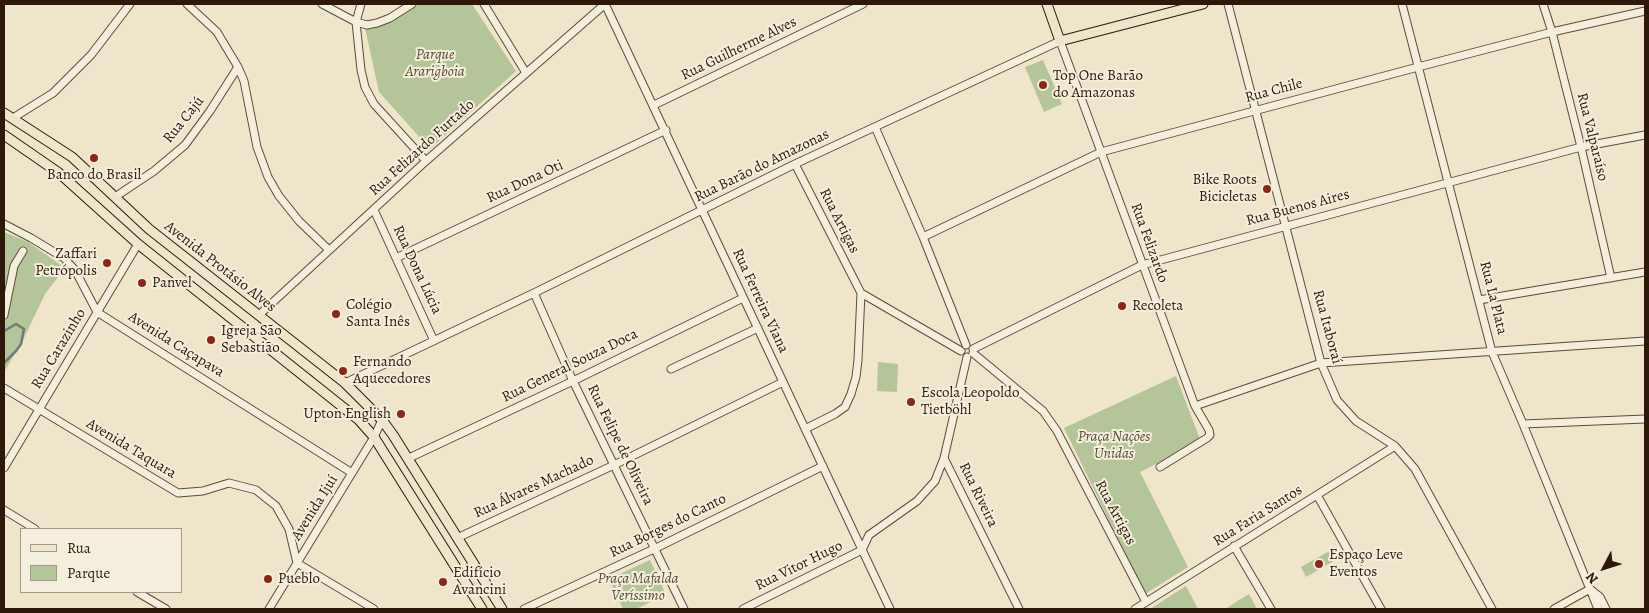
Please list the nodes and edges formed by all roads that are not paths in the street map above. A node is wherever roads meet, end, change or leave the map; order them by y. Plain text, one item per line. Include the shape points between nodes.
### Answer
1 (130, 4) edge
2 (187, 4) edge
3 (322, 4) edge
4 (361, 4) edge
5 (412, 4) edge
6 (484, 4) edge
7 (605, 4) edge
8 (863, 4) edge
9 (1047, 4) edge
10 (1203, 4) edge
11 (1228, 4) edge
12 (1402, 4) edge
13 (1543, 4) edge
14 (1645, 10) edge
15 (356, 22) junction
16 (1552, 32) junction
17 (1060, 40) junction
18 (238, 67) junction
19 (1418, 67) junction
20 (526, 73) junction
21 (654, 105) junction
22 (1256, 110) junction
23 (4, 113) edge
24 (13, 118) junction
25 (875, 128) junction
26 (666, 130) junction
27 (4, 135) edge
28 (1645, 135) edge
29 (1581, 146) junction
30 (1101, 152) junction
31 (426, 161) junction
32 (795, 164) junction
33 (1449, 181) junction
34 (114, 197) junction
35 (374, 210) junction
36 (703, 210) junction
37 (4, 224) edge
38 (1286, 226) junction
39 (923, 237) junction
40 (138, 244) junction
41 (23, 250) dead end
42 (329, 250) junction
43 (396, 258) junction
44 (1142, 265) junction
45 (1645, 272) edge
46 (1611, 278) junction
47 (534, 293) junction
48 (860, 293) junction
49 (743, 298) junction
50 (1479, 300) junction
51 (97, 312) junction
52 (4, 315) edge
53 (259, 315) junction
54 (758, 328) junction
55 (434, 341) junction
56 (1645, 341) edge
57 (966, 345) junction
58 (961, 351) junction
59 (1492, 352) junction
60 (971, 353) junction
61 (1321, 363) junction
62 (671, 369) dead end
63 (573, 381) junction
64 (783, 382) junction
65 (345, 383) junction
66 (4, 388) edge
67 (1195, 406) junction
68 (39, 410) junction
69 (1645, 419) edge
70 (382, 420) junction
71 (1523, 424) junction
72 (805, 429) junction
73 (374, 437) junction
74 (1395, 446) junction
75 (409, 458) junction
76 (944, 458) junction
77 (614, 465) junction
78 (823, 466) junction
79 (1160, 466) dead end
80 (4, 468) edge
81 (352, 473) junction
82 (1317, 495) junction
83 (4, 510) edge
84 (33, 528) edge
85 (457, 538) junction
86 (1234, 546) junction
87 (656, 548) junction
88 (862, 550) junction
89 (297, 563) junction
90 (1590, 589) junction
91 (139, 593) edge
92 (1146, 602) junction
93 (166, 609) edge
94 (269, 609) edge
95 (374, 609) edge
96 (482, 609) edge
97 (502, 609) edge
98 (524, 609) edge
99 (684, 609) edge
100 (743, 609) edge
101 (890, 609) edge
102 (1019, 609) edge
103 (1135, 609) edge
104 (1271, 609) edge
105 (1381, 609) edge
106 (1492, 609) edge
107 (1554, 609) edge
108 (1598, 609) edge
109 (1606, 609) edge

1 - 24 street via 91,55 53,93
2 - 18 street via 217,32
3 - 15 street
4 - 15 street
5 - 15 street via 377,23
6 - 20 street
7 - 20 street, Rua Felizardo Furtado
7 - 21 street, Rua Ferreira Viana
8 - 21 street, Rua Guilherme Alves
9 - 17 main road, Rua Felizardo
10 - 17 main road, Rua Barão do Amazonas
11 - 22 street, Rua Itaboraí
12 - 19 street, Rua La Plata
13 - 16 street, Rua Valparaíso
14 - 16 street, Rua Chile
15 - 31 street via 361,70 374,104
16 - 19 street, Rua Chile
16 - 29 street, Rua Valparaíso
17 - 25 street, Rua Barão do Amazonas
17 - 30 street, Rua Felizardo
18 - 34 street, Rua Cajú via 186,145
18 - 42 street via 244,81 257,147 268,177 299,221
19 - 22 street, Rua Chile
19 - 33 street, Rua La Plata
20 - 31 street, Rua Felizardo Furtado
21 - 26 street, Rua Ferreira Viana
22 - 30 street, Rua Chile
22 - 38 street, Rua Itaboraí
23 - 24 main road, Avenida Protásio Alves
24 - 34 main road, Avenida Protásio Alves via 72,157
25 - 32 street, Rua Barão do Amazonas
25 - 39 street
26 - 36 street, Rua Ferreira Viana
26 - 43 street, Rua Dona Oti
27 - 40 main road via 59,173
28 - 29 street, Rua Buenos Aires
29 - 33 street, Rua Buenos Aires
29 - 46 street, Rua Valparaíso
30 - 39 street, Rua Chile
30 - 44 street, Rua Felizardo
31 - 35 street, Rua Felizardo Furtado
32 - 36 street, Rua Barão do Amazonas
32 - 48 street, Rua Artigas
33 - 38 street, Rua Buenos Aires
33 - 50 street, Rua La Plata
34 - 53 main road, Avenida Protásio Alves via 149,229
35 - 42 street, Rua Felizardo Furtado
35 - 43 street, Rua Dona Lúcia
36 - 47 street, Rua Barão do Amazonas
36 - 49 street, Rua Ferreira Viana
37 - 51 street via 64,258 75,270
38 - 44 street, Rua Buenos Aires
38 - 61 street, Rua Itaboraí
39 - 57 street
40 - 51 street, Rua Carazinho
40 - 73 main road via 359,420
41 - 52 street via 14,266
42 - 53 street, Rua Felizardo Furtado
43 - 55 street, Rua Dona Lúcia
44 - 60 street, Rua Buenos Aires
44 - 67 street, Rua Felizardo
45 - 46 street
46 - 50 street
47 - 55 street, Rua Barão do Amazonas
47 - 63 street, Rua Felipe de Oliveira
48 - 58 street
48 - 72 street via 858,360 851,394 845,407
49 - 54 street, Rua Ferreira Viana
49 - 63 street, Rua General Souza Doca
50 - 59 street, Rua La Plata
51 - 68 street, Rua Carazinho
51 - 81 street, Avenida Caçapava
53 - 65 main road, Avenida Protásio Alves
54 - 62 street
54 - 64 street, Rua Ferreira Viana
55 - 65 street, Rua Barão do Amazonas
56 - 59 street
57 - 58 street
57 - 60 street via 970,345
58 - 60 street via 963,355
59 - 61 street
59 - 71 street, Rua La Plata
60 - 76 street, Rua Riveira
60 - 92 street, Rua Artigas via 1043,411 1057,431
61 - 67 street
61 - 74 street, Rua Itaboraí via 1337,400 1356,421
63 - 75 street, Rua General Souza Doca
63 - 77 street, Rua Felipe de Oliveira
64 - 72 street, Rua Ferreira Viana
64 - 77 street, Rua Álvares Machado
65 - 70 main road, Avenida Protásio Alves
66 - 68 street, Avenida Taquara
67 - 79 street, Rua Felizardo via 1210,435
68 - 80 street, Rua Carazinho
68 - 89 street, Avenida Taquara via 178,493 203,491 229,483 256,490 276,506 289,529
69 - 71 street
70 - 73 street, Avenida Ijuí
70 - 75 main road, Avenida Protásio Alves
71 - 90 street, Rua La Plata
72 - 78 street, Rua Ferreira Viana
73 - 81 street, Avenida Ijuí
73 - 96 main road
74 - 82 street, Rua Faria Santos
74 - 106 street, Rua Itaboraí via 1415,469
75 - 85 main road, Avenida Protásio Alves
76 - 88 street, Rua Vitor Hugo via 935,481 917,501 870,535
76 - 102 street, Rua Riveira
77 - 85 street, Rua Álvares Machado
77 - 87 street, Rua Felipe de Oliveira
78 - 87 street, Rua Borges do Canto
78 - 88 street, Rua Ferreira Viana
81 - 89 street, Avenida Ijuí
82 - 86 street, Rua Faria Santos
82 - 105 street
83 - 84 street
85 - 97 main road, Avenida Protásio Alves
86 - 92 street, Rua Faria Santos
86 - 104 street
87 - 98 street, Rua Borges do Canto
87 - 99 street, Rua Felipe de Oliveira
88 - 100 street, Rua Vitor Hugo
88 - 101 street, Rua Ferreira Viana
89 - 94 street, Avenida Ijuí
89 - 95 street
90 - 107 street
90 - 108 street, Rua La Plata
90 - 109 street, Rua La Plata via 1600,597
91 - 93 street
92 - 103 street, Rua Faria Santos

